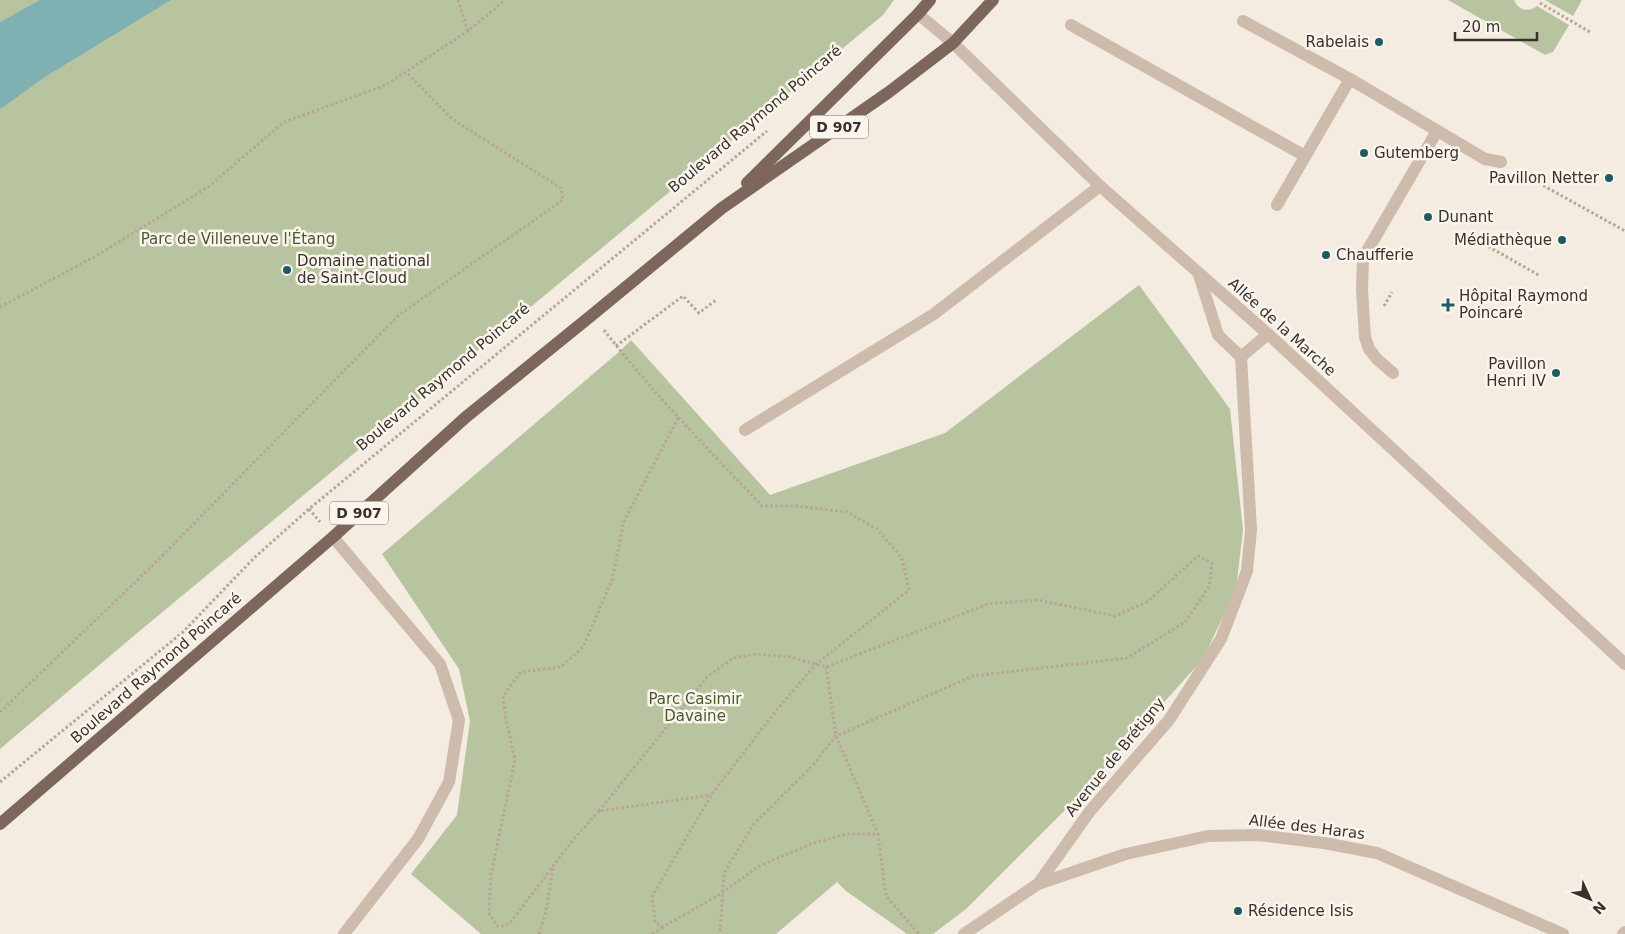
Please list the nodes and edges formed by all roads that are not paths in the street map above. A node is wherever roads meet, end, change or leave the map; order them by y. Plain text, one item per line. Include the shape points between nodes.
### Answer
1 (930, 0) edge
2 (993, 0) edge
3 (918, 14) junction
4 (1243, 21) dead end
5 (1071, 25) dead end
6 (953, 42) junction
7 (1350, 79) junction
8 (1437, 131) junction
9 (1305, 156) junction
10 (1501, 162) road end
11 (1100, 186) junction
12 (1277, 205) dead end
13 (722, 208) junction
14 (1199, 275) junction
15 (1268, 334) junction
16 (1241, 357) junction
17 (1393, 373) dead end
18 (745, 430) dead end
19 (333, 537) junction
20 (1625, 664) edge
21 (0, 824) edge
22 (1038, 884) junction
23 (344, 934) edge
24 (964, 934) edge
25 (1563, 934) edge

1 - 3 main road, Boulevard Raymond Poincaré / D 907
2 - 6 main road, Boulevard Raymond Poincaré / D 907
3 - 6 street, Allée de la Marche
3 - 13 main road, Boulevard Raymond Poincaré / D 907
4 - 7 street
5 - 9 street
6 - 11 street, Allée de la Marche
6 - 13 main road, Boulevard Raymond Poincaré / D 907 via 889,92
7 - 8 street
7 - 9 street
8 - 10 street via 1484,159
8 - 17 street via 1363,258 1365,337 1369,349
9 - 12 street
11 - 14 street, Allée de la Marche
11 - 18 street via 934,314
13 - 19 main road, Boulevard Raymond Poincaré / D 907 via 466,416
14 - 15 street, Allée de la Marche
14 - 16 street via 1218,335
15 - 16 street
15 - 20 street, Allée de la Marche
16 - 22 street, Avenue de Brétigny via 1251,530 1247,571 1238,596 1221,639 1169,720 1090,811
19 - 21 main road, Boulevard Raymond Poincaré / D 907
19 - 23 street via 440,664 459,720 449,782 418,839
22 - 24 street, Avenue de Brétigny
22 - 25 street, Allée des Haras via 1126,854 1208,836 1258,835 1378,853

